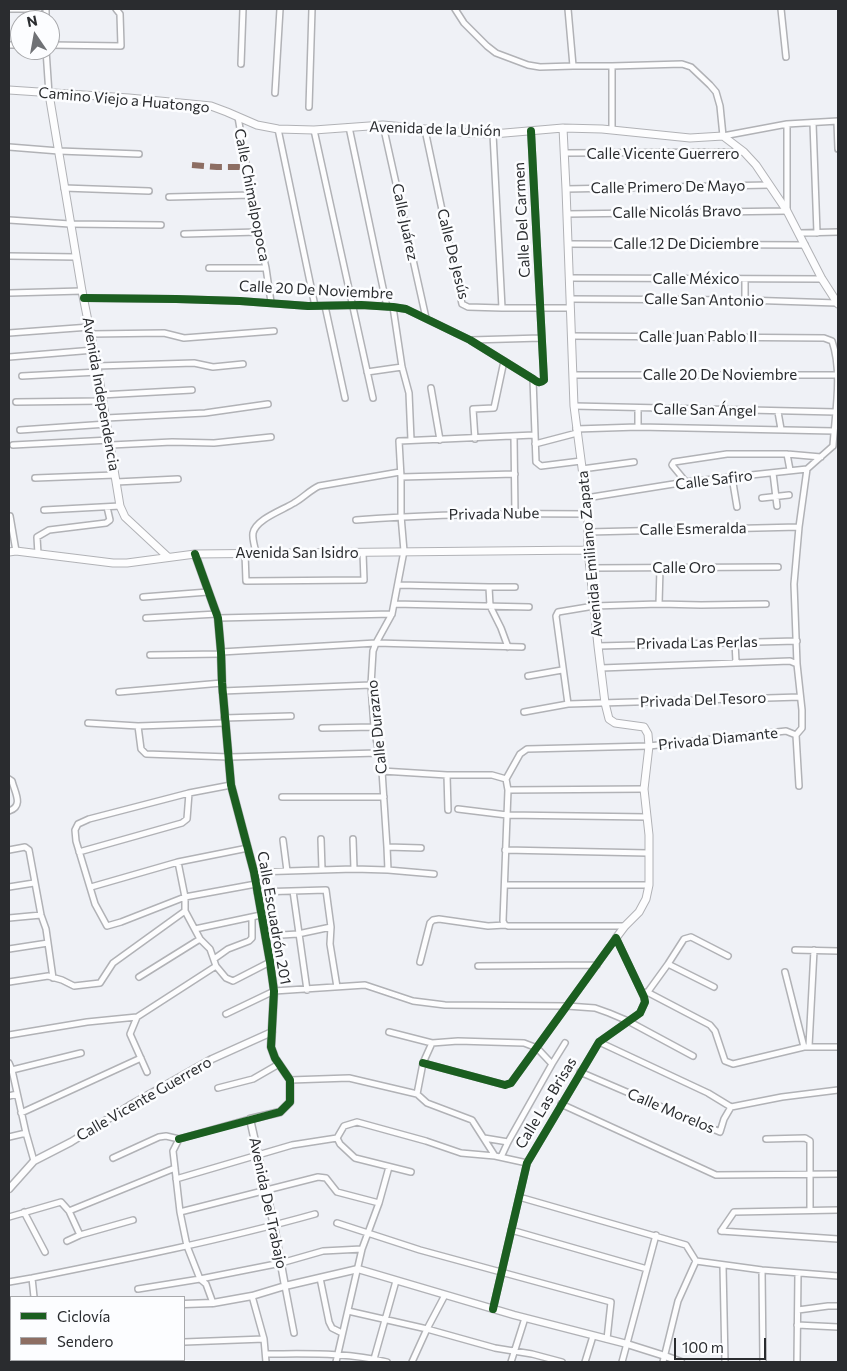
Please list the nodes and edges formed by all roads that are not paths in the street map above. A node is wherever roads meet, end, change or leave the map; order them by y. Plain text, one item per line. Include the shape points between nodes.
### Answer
1 (9, 9) edge
2 (39, 9) edge
3 (116, 9) edge
4 (243, 9) edge
5 (280, 9) edge
6 (312, 9) edge
7 (455, 9) edge
8 (568, 9) edge
9 (781, 9) edge
10 (60, 45) edge
11 (786, 57) dead end
12 (47, 60) edge
13 (242, 64) dead end
14 (573, 66) junction
15 (612, 66) junction
16 (9, 90) edge
17 (275, 93) dead end
18 (49, 94) junction
19 (309, 107) dead end
20 (238, 118) junction
21 (837, 121) edge
22 (813, 123) junction
23 (787, 124) junction
24 (384, 125) junction
25 (349, 127) junction
26 (563, 128) junction
27 (278, 129) junction
28 (314, 130) junction
29 (425, 130) junction
30 (612, 130) junction
31 (531, 131) junction
32 (493, 134) junction
33 (723, 136) junction
34 (9, 147) edge
35 (838, 149) edge
36 (59, 151) junction
37 (744, 152) junction
38 (565, 153) junction
39 (139, 154) dead end
40 (769, 185) junction
41 (64, 188) junction
42 (566, 189) junction
43 (149, 191) dead end
44 (252, 196) junction
45 (170, 197) dead end
46 (787, 211) junction
47 (567, 214) junction
48 (9, 220) edge
49 (70, 224) junction
50 (161, 225) dead end
51 (258, 232) junction
52 (817, 232) junction
53 (838, 232) edge
54 (184, 234) dead end
55 (800, 234) junction
56 (568, 244) junction
57 (805, 245) junction
58 (9, 256) edge
59 (76, 257) junction
60 (209, 268) dead end
61 (266, 268) junction
62 (570, 278) junction
63 (745, 279) junction
64 (822, 279) junction
65 (9, 292) edge
66 (83, 294) junction
67 (570, 299) junction
68 (745, 300) junction
69 (271, 302) junction
70 (838, 303) edge
71 (352, 305) junction
72 (314, 306) junction
73 (325, 306) junction
74 (386, 307) junction
75 (393, 307) junction
76 (502, 308) junction
77 (540, 308) junction
78 (570, 308) junction
79 (426, 318) junction
80 (90, 330) junction
81 (274, 331) dead end
82 (9, 333) edge
83 (571, 336) junction
84 (541, 338) junction
85 (470, 340) junction
86 (94, 350) junction
87 (9, 357) edge
88 (504, 361) junction
89 (243, 364) dead end
90 (402, 367) junction
91 (98, 369) junction
92 (367, 372) junction
93 (573, 375) junction
94 (838, 375) edge
95 (22, 376) dead end
96 (533, 379) junction
97 (432, 388) dead end
98 (192, 390) dead end
99 (102, 398) junction
100 (345, 398) dead end
101 (373, 398) dead end
102 (16, 402) dead end
103 (268, 404) dead end
104 (574, 406) junction
105 (638, 408) junction
106 (778, 412) junction
107 (836, 412) junction
108 (106, 421) junction
109 (638, 427) junction
110 (781, 429) junction
111 (20, 430) dead end
112 (834, 430) junction
113 (576, 431) junction
114 (534, 435) junction
115 (270, 437) dead end
116 (514, 437) junction
117 (474, 438) junction
118 (411, 440) junction
119 (440, 440) junction
120 (111, 442) junction
121 (535, 444) junction
122 (13, 445) dead end
123 (836, 446) edge
124 (787, 454) junction
125 (821, 457) junction
126 (634, 462) dead end
127 (582, 465) junction
128 (807, 469) junction
129 (790, 470) junction
130 (773, 473) junction
131 (401, 474) junction
132 (514, 474) junction
133 (732, 476) junction
134 (36, 478) dead end
135 (116, 479) junction
136 (178, 479) dead end
137 (686, 482) junction
138 (789, 495) dead end
139 (776, 496) junction
140 (586, 498) junction
141 (762, 498) dead end
142 (120, 506) junction
143 (777, 506) dead end
144 (107, 507) junction
145 (737, 507) dead end
146 (44, 510) dead end
147 (514, 513) junction
148 (588, 514) junction
149 (10, 516) dead end
150 (401, 516) junction
151 (356, 520) dead end
152 (799, 527) junction
153 (588, 532) junction
154 (588, 550) junction
155 (12, 551) edge
156 (404, 551) junction
157 (245, 553) junction
158 (256, 553) junction
159 (363, 553) junction
160 (38, 554) junction
161 (195, 554) junction
162 (168, 557) junction
163 (778, 567) dead end
164 (590, 568) junction
165 (660, 568) junction
166 (398, 585) junction
167 (489, 587) junction
168 (515, 587) dead end
169 (208, 592) junction
170 (143, 597) dead end
171 (394, 604) junction
172 (659, 604) junction
173 (766, 604) dead end
174 (490, 606) junction
175 (594, 606) junction
176 (529, 607) dead end
177 (392, 614) junction
178 (217, 616) junction
179 (146, 618) dead end
180 (796, 641) junction
181 (735, 642) junction
182 (376, 643) junction
183 (598, 646) junction
184 (508, 647) junction
185 (522, 647) dead end
186 (221, 653) junction
187 (150, 655) dead end
188 (736, 662) junction
189 (797, 664) junction
190 (600, 668) junction
191 (562, 670) junction
192 (528, 676) dead end
193 (222, 683) junction
194 (371, 685) junction
195 (222, 691) junction
196 (119, 692) dead end
197 (800, 697) junction
198 (605, 703) junction
199 (568, 704) junction
200 (524, 712) dead end
201 (291, 716) dead end
202 (225, 720) junction
203 (88, 723) dead end
204 (138, 726) junction
205 (374, 727) junction
206 (322, 728) dead end
207 (796, 735) junction
208 (649, 746) junction
209 (378, 754) junction
210 (229, 757) junction
211 (382, 771) junction
212 (447, 775) junction
213 (506, 778) junction
214 (9, 779) edge
215 (231, 785) junction
216 (799, 786) dead end
217 (644, 789) junction
218 (508, 790) junction
219 (189, 793) junction
220 (282, 797) dead end
221 (384, 797) junction
222 (458, 809) dead end
223 (448, 810) dead end
224 (9, 811) edge
225 (507, 815) junction
226 (647, 817) junction
227 (321, 839) dead end
228 (353, 839) dead end
229 (283, 840) dead end
230 (388, 847) junction
231 (248, 848) junction
232 (421, 848) dead end
233 (9, 850) edge
234 (506, 850) junction
235 (79, 852) junction
236 (648, 853) junction
237 (178, 862) junction
238 (354, 869) junction
239 (322, 870) junction
240 (388, 870) junction
241 (287, 871) junction
242 (254, 872) junction
243 (434, 874) dead end
244 (34, 883) junction
245 (256, 884) junction
246 (505, 885) junction
247 (649, 885) junction
248 (9, 887) edge
249 (91, 887) junction
250 (293, 891) junction
251 (258, 892) junction
252 (185, 897) junction
253 (185, 910) junction
254 (41, 915) junction
255 (261, 915) junction
256 (9, 918) edge
257 (252, 918) junction
258 (505, 925) junction
259 (624, 926) junction
260 (331, 927) junction
261 (195, 929) junction
262 (298, 934) junction
263 (265, 936) junction
264 (616, 938) junction
265 (200, 939) junction
266 (48, 943) junction
267 (9, 949) edge
268 (795, 950) dead end
269 (814, 950) junction
270 (838, 951) edge
271 (728, 956) dead end
272 (214, 960) junction
273 (270, 962) junction
274 (420, 962) dead end
275 (668, 964) junction
276 (597, 965) junction
277 (216, 966) junction
278 (478, 966) dead end
279 (785, 972) dead end
280 (139, 977) dead end
281 (53, 978) junction
282 (9, 982) edge
283 (337, 987) junction
284 (714, 987) dead end
285 (307, 990) junction
286 (274, 991) junction
287 (646, 994) junction
288 (567, 1006) junction
289 (226, 1014) dead end
290 (137, 1018) junction
291 (628, 1021) junction
292 (272, 1032) junction
293 (388, 1032) dead end
294 (9, 1035) edge
295 (599, 1042) junction
296 (432, 1043) junction
297 (565, 1043) dead end
298 (806, 1047) junction
299 (838, 1047) edge
300 (537, 1048) junction
301 (81, 1053) dead end
302 (692, 1056) dead end
303 (141, 1058) junction
304 (9, 1063) edge
305 (423, 1063) junction
306 (279, 1064) junction
307 (552, 1064) junction
308 (12, 1070) junction
309 (147, 1072) dead end
310 (580, 1072) junction
311 (290, 1080) junction
312 (218, 1088) dead end
313 (838, 1090) edge
314 (17, 1094) junction
315 (418, 1094) junction
316 (9, 1096) edge
317 (561, 1104) junction
318 (731, 1107) junction
319 (21, 1113) junction
320 (250, 1120) junction
321 (26, 1133) junction
322 (9, 1137) edge
323 (179, 1138) junction
324 (337, 1138) junction
325 (484, 1138) junction
326 (766, 1138) dead end
327 (508, 1142) junction
328 (259, 1155) junction
329 (498, 1156) junction
330 (113, 1158) dead end
331 (34, 1161) junction
332 (527, 1163) junction
333 (389, 1167) junction
334 (175, 1168) junction
335 (411, 1172) dead end
336 (809, 1174) junction
337 (838, 1174) edge
338 (176, 1179) junction
339 (9, 1189) edge
340 (266, 1190) junction
341 (519, 1197) junction
342 (379, 1203) junction
343 (810, 1210) junction
344 (838, 1210) edge
345 (69, 1211) junction
346 (24, 1212) junction
347 (180, 1212) junction
348 (315, 1214) dead end
349 (9, 1217) edge
350 (133, 1220) dead end
351 (337, 1223) dead end
352 (274, 1226) junction
353 (511, 1230) junction
354 (367, 1233) junction
355 (80, 1235) junction
356 (656, 1235) junction
357 (838, 1239) edge
358 (67, 1241) dead end
359 (187, 1246) junction
360 (362, 1249) junction
361 (46, 1252) dead end
362 (696, 1261) junction
363 (281, 1263) junction
364 (723, 1266) junction
365 (358, 1269) junction
366 (647, 1269) junction
367 (762, 1270) junction
368 (501, 1272) junction
369 (798, 1273) junction
370 (838, 1276) edge
371 (32, 1278) junction
372 (320, 1278) junction
373 (200, 1279) junction
374 (396, 1281) junction
375 (9, 1282) edge
376 (285, 1286) junction
377 (138, 1289) dead end
378 (445, 1295) junction
379 (34, 1296) edge
380 (252, 1296) junction
381 (213, 1303) junction
382 (185, 1304) edge
383 (838, 1306) edge
384 (492, 1309) junction
385 (798, 1310) junction
386 (348, 1311) junction
387 (525, 1318) junction
388 (385, 1320) junction
389 (797, 1325) junction
390 (838, 1327) edge
391 (427, 1329) junction
392 (294, 1333) dead end
393 (342, 1333) junction
394 (593, 1336) junction
395 (264, 1339) junction
396 (607, 1339) junction
397 (185, 1342) edge
398 (627, 1344) junction
399 (515, 1351) junction
400 (266, 1354) junction
401 (337, 1355) junction
402 (374, 1359) junction
403 (664, 1359) edge
404 (266, 1362) edge
405 (336, 1362) edge
406 (387, 1362) edge
407 (412, 1362) edge
408 (511, 1362) edge
409 (562, 1362) edge
410 (585, 1362) edge
411 (622, 1362) edge
412 (681, 1362) edge
413 (726, 1362) edge
414 (763, 1362) edge
415 (797, 1362) edge

1 - 2 street
3 - 10 street via 120,14 121,46
4 - 13 street
5 - 17 street
6 - 19 street
7 - 14 street via 464,23 496,53 528,65
8 - 14 street
9 - 11 street
12 - 18 street
14 - 15 street
15 - 30 street
15 - 33 street via 682,64 691,67 716,92
16 - 18 main road, Camino Viejo a Huatongo
18 - 20 main road, Camino Viejo a Huatongo via 211,106
18 - 36 main road, Avenida Independencia
20 - 27 main road, Avenida de la Unión via 257,126
20 - 44 street, Calle Chimalpopoca
21 - 22 street
21 - 35 street
22 - 23 street
22 - 52 street
23 - 33 street
23 - 46 street
24 - 25 main road, Avenida de la Unión
24 - 29 main road, Avenida de la Unión
24 - 79 street, Calle Juárez
25 - 28 main road, Avenida de la Unión
25 - 74 street
26 - 30 main road, Avenida de la Unión
26 - 31 main road, Avenida de la Unión
26 - 38 main road, Avenida Emiliano Zapata
27 - 28 main road, Avenida de la Unión
27 - 72 street
28 - 71 street
29 - 32 main road, Avenida de la Unión
29 - 76 street, Calle De Jesús via 462,304
30 - 33 main road, Avenida de la Unión via 690,138
31 - 32 main road, Avenida de la Unión
31 - 77 street, Calle Del Carmen
32 - 76 street
33 - 37 main road
34 - 36 street
36 - 39 street
36 - 41 main road, Avenida Independencia
37 - 38 street, Calle Vicente Guerrero
37 - 40 main road, Calle Vicente Guerrero
38 - 42 main road, Avenida Emiliano Zapata
40 - 42 street, Calle Primero De Mayo
40 - 46 main road
41 - 43 street
41 - 49 main road, Avenida Independencia
42 - 47 main road, Avenida Emiliano Zapata
44 - 45 street
44 - 51 street, Calle Chimalpopoca
46 - 47 street, Calle Nicolás Bravo
46 - 55 main road
47 - 56 main road, Avenida Emiliano Zapata
48 - 49 street
49 - 50 street
49 - 59 main road, Avenida Independencia
51 - 54 street
51 - 61 street, Calle Chimalpopoca
52 - 53 street
52 - 55 street
55 - 57 main road
56 - 57 street, Calle 12 De Diciembre
56 - 62 main road, Avenida Emiliano Zapata
57 - 64 main road
58 - 59 street
59 - 66 main road, Avenida Independencia
60 - 61 street
61 - 69 street, Calle Chimalpopoca
62 - 63 street, Calle México
62 - 67 main road, Avenida Emiliano Zapata
63 - 64 street, Calle México
63 - 68 street
64 - 70 main road
65 - 66 street, Calle 20 De Noviembre
66 - 69 street, Calle 20 De Noviembre
66 - 80 main road, Avenida Independencia
67 - 68 street, Calle San Antonio
67 - 78 main road, Avenida Emiliano Zapata
68 - 70 street, Calle San Antonio
69 - 72 street, Calle 20 De Noviembre
71 - 73 street, Calle 20 De Noviembre
71 - 74 street, Calle 20 De Noviembre
71 - 92 street
72 - 73 street, Calle 20 De Noviembre
73 - 100 street
74 - 75 street, Calle 20 De Noviembre
75 - 79 street, Calle 20 De Noviembre
75 - 90 street
76 - 77 street, Calle De Jesús
77 - 78 street, Calle De Jesús
77 - 84 street, Calle Del Carmen
78 - 83 main road, Avenida Emiliano Zapata
79 - 85 street, Calle 20 De Noviembre
80 - 81 street via 164,333 184,338
80 - 82 street
80 - 86 main road, Avenida Independencia
83 - 93 main road, Avenida Emiliano Zapata
83 - 94 street, Calle Juan Pablo II via 824,338 832,341 835,347
84 - 85 street
84 - 96 street via 544,380 538,382
85 - 88 street, Calle 20 De Noviembre
86 - 87 street
86 - 91 main road, Avenida Independencia
88 - 96 street, Calle 20 De Noviembre
88 - 117 street via 494,408 473,409
89 - 91 street via 213,367 194,363
90 - 92 street
90 - 118 street via 409,392
91 - 95 street
91 - 99 main road, Avenida Independencia
92 - 101 street
93 - 94 street, Calle 20 De Noviembre
93 - 104 main road, Avenida Emiliano Zapata
94 - 107 street
96 - 114 street
97 - 119 street
98 - 99 street
99 - 102 street
99 - 108 main road, Avenida Independencia
103 - 108 street via 205,414
104 - 105 street, Calle San Ángel
104 - 113 main road, Avenida Emiliano Zapata
105 - 106 street, Calle San Ángel
105 - 109 street
106 - 107 street, Calle San Ángel
106 - 110 street
107 - 112 street
108 - 111 street
108 - 120 main road, Avenida Independencia
109 - 110 street
109 - 113 street
110 - 112 street
112 - 123 street
113 - 121 street
113 - 127 main road, Avenida Emiliano Zapata
114 - 116 street
114 - 121 street
115 - 120 street via 214,443
116 - 117 street
116 - 132 street
117 - 119 street
118 - 119 street
118 - 131 street, Calle Durazno via 398,441
120 - 122 street
120 - 135 main road, Avenida Independencia
121 - 127 street via 536,462 541,466
123 - 125 street
124 - 125 street
124 - 129 street
124 - 137 street via 727,454 674,462 673,468
125 - 128 street
126 - 127 street
127 - 140 main road, Avenida Emiliano Zapata
128 - 129 street, Calle Safiro
128 - 152 street
129 - 130 street, Calle Safiro
130 - 133 street, Calle Safiro
130 - 139 street
131 - 132 street
131 - 150 street, Calle Durazno
131 - 158 street via 313,488 256,528 253,538
132 - 147 street
133 - 137 street, Calle Safiro
133 - 145 street
134 - 135 street
135 - 136 street
135 - 142 main road, Avenida Independencia
137 - 140 street, Calle Safiro
138 - 139 street
139 - 141 street
139 - 143 street
140 - 148 main road, Avenida Emiliano Zapata
142 - 144 street
142 - 162 main road, Avenida Independencia via 125,516
144 - 146 street
144 - 160 street via 110,520 106,523 49,530 37,537
147 - 148 street, Privada Nube
147 - 150 street, Privada Nube
148 - 153 main road, Avenida Emiliano Zapata
149 - 155 street
150 - 151 street, Privada Nube
150 - 156 street, Calle Durazno
152 - 153 street, Calle Esmeralda
152 - 180 street via 794,584
153 - 154 main road, Avenida Emiliano Zapata
154 - 156 main road, Avenida San Isidro
154 - 164 main road, Avenida Emiliano Zapata
155 - 160 main road, Avenida San Isidro
156 - 159 main road, Avenida San Isidro
156 - 166 street, Calle Durazno
157 - 158 main road, Avenida San Isidro
157 - 159 street via 246,581 364,580
157 - 161 main road, Avenida San Isidro
158 - 159 main road, Avenida San Isidro
160 - 162 main road, Avenida San Isidro via 113,563
161 - 162 main road, Avenida San Isidro
161 - 169 street, Calle Escuadrón 201
163 - 165 street, Calle Oro
164 - 165 street, Calle Oro
164 - 175 main road, Avenida Emiliano Zapata
165 - 172 street
166 - 167 street
166 - 171 street, Calle Durazno
167 - 168 street
167 - 174 street
169 - 170 street
169 - 178 street, Calle Escuadrón 201
171 - 174 street
171 - 177 street, Calle Durazno
172 - 173 street
172 - 175 street
174 - 176 street
174 - 184 street
175 - 183 main road, Avenida Emiliano Zapata
175 - 191 street via 558,612 556,616
177 - 178 street
177 - 182 street, Calle Durazno
178 - 179 street
178 - 186 street, Calle Escuadrón 201
180 - 181 street, Privada Las Perlas
180 - 189 street
181 - 183 street, Privada Las Perlas
181 - 188 street
182 - 184 street
182 - 186 street
182 - 194 street, Calle Durazno
183 - 190 main road, Avenida Emiliano Zapata
184 - 185 street
186 - 187 street
186 - 193 street, Calle Escuadrón 201
188 - 189 street via 790,661
188 - 190 street
189 - 197 street
190 - 198 main road, Avenida Emiliano Zapata
191 - 192 street
191 - 199 street
193 - 195 street, Calle Escuadrón 201
193 - 196 street
194 - 195 street
194 - 205 street, Calle Durazno
195 - 202 street, Calle Escuadrón 201
197 - 198 street, Privada Del Tesoro
197 - 207 street via 802,728
198 - 199 street, Privada Del Tesoro
198 - 208 main road, Avenida Emiliano Zapata via 609,719 615,723 644,727
199 - 200 street, Privada Del Tesoro
201 - 202 street
202 - 204 street
202 - 210 street, Calle Escuadrón 201
203 - 204 street
204 - 210 street via 141,749 146,754
205 - 206 street
205 - 209 street, Calle Durazno
207 - 208 street, Privada Diamante via 786,732
207 - 216 street, Privada Diamante
208 - 213 street, Privada Diamante via 527,749 520,754
208 - 217 main road
209 - 210 street
209 - 211 street, Calle Durazno
210 - 215 street, Calle Escuadrón 201
211 - 212 street
211 - 221 street, Calle Durazno
212 - 213 street
212 - 223 street
213 - 218 street
214 - 224 street via 18,802
215 - 219 street
215 - 231 street, Calle Escuadrón 201
217 - 218 street
217 - 226 main road
218 - 225 street
219 - 235 street via 187,819 182,823
219 - 235 street via 78,824 75,830
220 - 221 street
221 - 230 street, Calle Durazno
222 - 225 street
225 - 226 street
225 - 234 street
226 - 236 main road
227 - 239 street
228 - 238 street
229 - 241 street
230 - 232 street
230 - 240 street, Calle Durazno
231 - 237 street
231 - 242 street, Calle Escuadrón 201
233 - 244 street via 25,847 29,850
234 - 236 street
234 - 246 street
235 - 249 street
236 - 247 main road
237 - 249 street
237 - 252 street
238 - 239 street
238 - 240 street
239 - 241 street
240 - 243 street
241 - 242 street
242 - 245 street, Calle Escuadrón 201
244 - 248 street
244 - 254 street
245 - 251 street, Calle Escuadrón 201
245 - 252 street
246 - 247 street
246 - 258 street
247 - 259 main road via 639,912
249 - 252 street via 107,926
250 - 251 street
250 - 260 street via 326,890
250 - 262 street
251 - 255 street, Calle Escuadrón 201
252 - 253 street
253 - 261 street
253 - 281 street via 113,963 100,983 74,986
254 - 256 street
254 - 266 street
255 - 257 street
255 - 263 street, Calle Escuadrón 201
257 - 261 street
257 - 272 street via 252,938 228,949
258 - 259 street
258 - 274 street via 433,920
259 - 264 main road
260 - 262 street
260 - 283 street via 330,944
261 - 265 street
262 - 263 street
262 - 285 street
263 - 273 street, Calle Escuadrón 201
264 - 276 street
264 - 287 street
265 - 272 street
265 - 280 street
266 - 267 street
266 - 281 street
268 - 269 street
269 - 270 street
269 - 298 street
271 - 275 street, Calle Las Brisas via 691,937 684,939
272 - 277 street
273 - 277 street via 233,981
273 - 286 street, Calle Escuadrón 201
275 - 284 street
275 - 287 street, Calle Las Brisas
276 - 278 street
276 - 288 street
277 - 290 street
279 - 298 street
281 - 282 street
283 - 285 street
283 - 288 street via 365,985 413,1001 445,1005
285 - 286 street
286 - 289 street
286 - 292 street, Calle Escuadrón 201
287 - 291 street, Calle Las Brisas via 640,1013
287 - 298 street via 710,1025 725,1062 733,1064
288 - 291 street via 595,1008
288 - 300 street
290 - 294 street via 87,1022
290 - 303 street via 130,1034
291 - 295 street, Calle Las Brisas
291 - 302 street
292 - 306 street, Calle Escuadrón 201 via 271,1047
292 - 331 street, Calle Vicente Guerrero via 212,1059
293 - 296 street
295 - 310 street, Calle Las Brisas
295 - 318 street
296 - 300 street via 524,1043
296 - 305 street
297 - 307 street
298 - 299 street
300 - 305 street via 512,1083 505,1085
300 - 307 street
301 - 308 street
303 - 309 street
303 - 319 street
304 - 308 street
305 - 315 street
306 - 311 street, Calle Escuadrón 201
306 - 312 street via 253,1079
307 - 327 street
308 - 314 street
310 - 317 street, Calle Las Brisas
310 - 318 street, Calle Morelos via 720,1132
311 - 315 street via 349,1078
311 - 320 street via 290,1102 280,1112
313 - 318 street, Calle Morelos
314 - 316 street
314 - 319 street
315 - 325 street via 427,1103 472,1120
317 - 332 street, Calle Las Brisas
317 - 336 street via 716,1175
319 - 321 street
320 - 323 street
320 - 328 street, Avenida Del Trabajo
321 - 322 street
321 - 331 street
323 - 330 street via 159,1137
323 - 334 street via 173,1150
324 - 328 street
324 - 329 street via 344,1126 357,1122 461,1153
324 - 333 street via 355,1158
325 - 327 street
325 - 329 street
326 - 336 street via 805,1138 810,1141
327 - 329 street
328 - 338 street
328 - 340 street, Avenida Del Trabajo
329 - 332 street
331 - 339 street, Calle Vicente Guerrero
332 - 341 street, Calle Las Brisas
333 - 335 street
333 - 342 street
334 - 338 street
334 - 345 street
336 - 337 street
336 - 343 street
338 - 347 street
340 - 342 street via 318,1177 326,1178 336,1192
340 - 347 street
340 - 352 street, Avenida Del Trabajo
341 - 353 street, Calle Las Brisas
341 - 356 street
342 - 354 street
343 - 344 street
343 - 357 street via 734,1212 721,1231
345 - 346 street via 61,1202
345 - 355 street
346 - 349 street
346 - 361 street
347 - 359 street
348 - 352 street
350 - 355 street
351 - 354 street
352 - 359 street
352 - 363 street, Avenida Del Trabajo
353 - 366 street
353 - 368 street, Calle Las Brisas
354 - 360 street
354 - 368 street
355 - 358 street
356 - 362 street via 686,1245
356 - 366 street
359 - 371 street
359 - 373 street
360 - 363 street via 323,1252
360 - 365 street
362 - 364 street
362 - 403 street via 678,1300
363 - 373 street
363 - 376 street, Avenida Del Trabajo
364 - 367 street
364 - 413 street
365 - 372 street
365 - 374 street
365 - 386 street
366 - 398 street
367 - 369 street
367 - 414 street
368 - 384 street, Calle Las Brisas
368 - 396 street via 611,1302
369 - 370 street
369 - 385 street
371 - 375 street
371 - 379 street
372 - 376 street
372 - 393 street via 329,1322 332,1328
373 - 377 street
373 - 381 street via 206,1284
374 - 378 street
374 - 388 street
376 - 380 street
376 - 392 street
378 - 384 street
378 - 391 street
380 - 381 street
380 - 395 street
381 - 382 street
383 - 385 street
384 - 387 street
385 - 389 street
386 - 388 street
386 - 393 street
387 - 394 street
387 - 399 street
388 - 391 street
388 - 402 street
389 - 390 street
389 - 415 street
391 - 399 street
391 - 407 street
393 - 401 street
394 - 396 street
394 - 410 street
395 - 397 street
395 - 400 street
396 - 398 street
398 - 403 street
398 - 411 street
399 - 408 street
399 - 409 street
400 - 401 street
400 - 404 street
401 - 402 street
401 - 405 street
402 - 406 street
403 - 412 street

